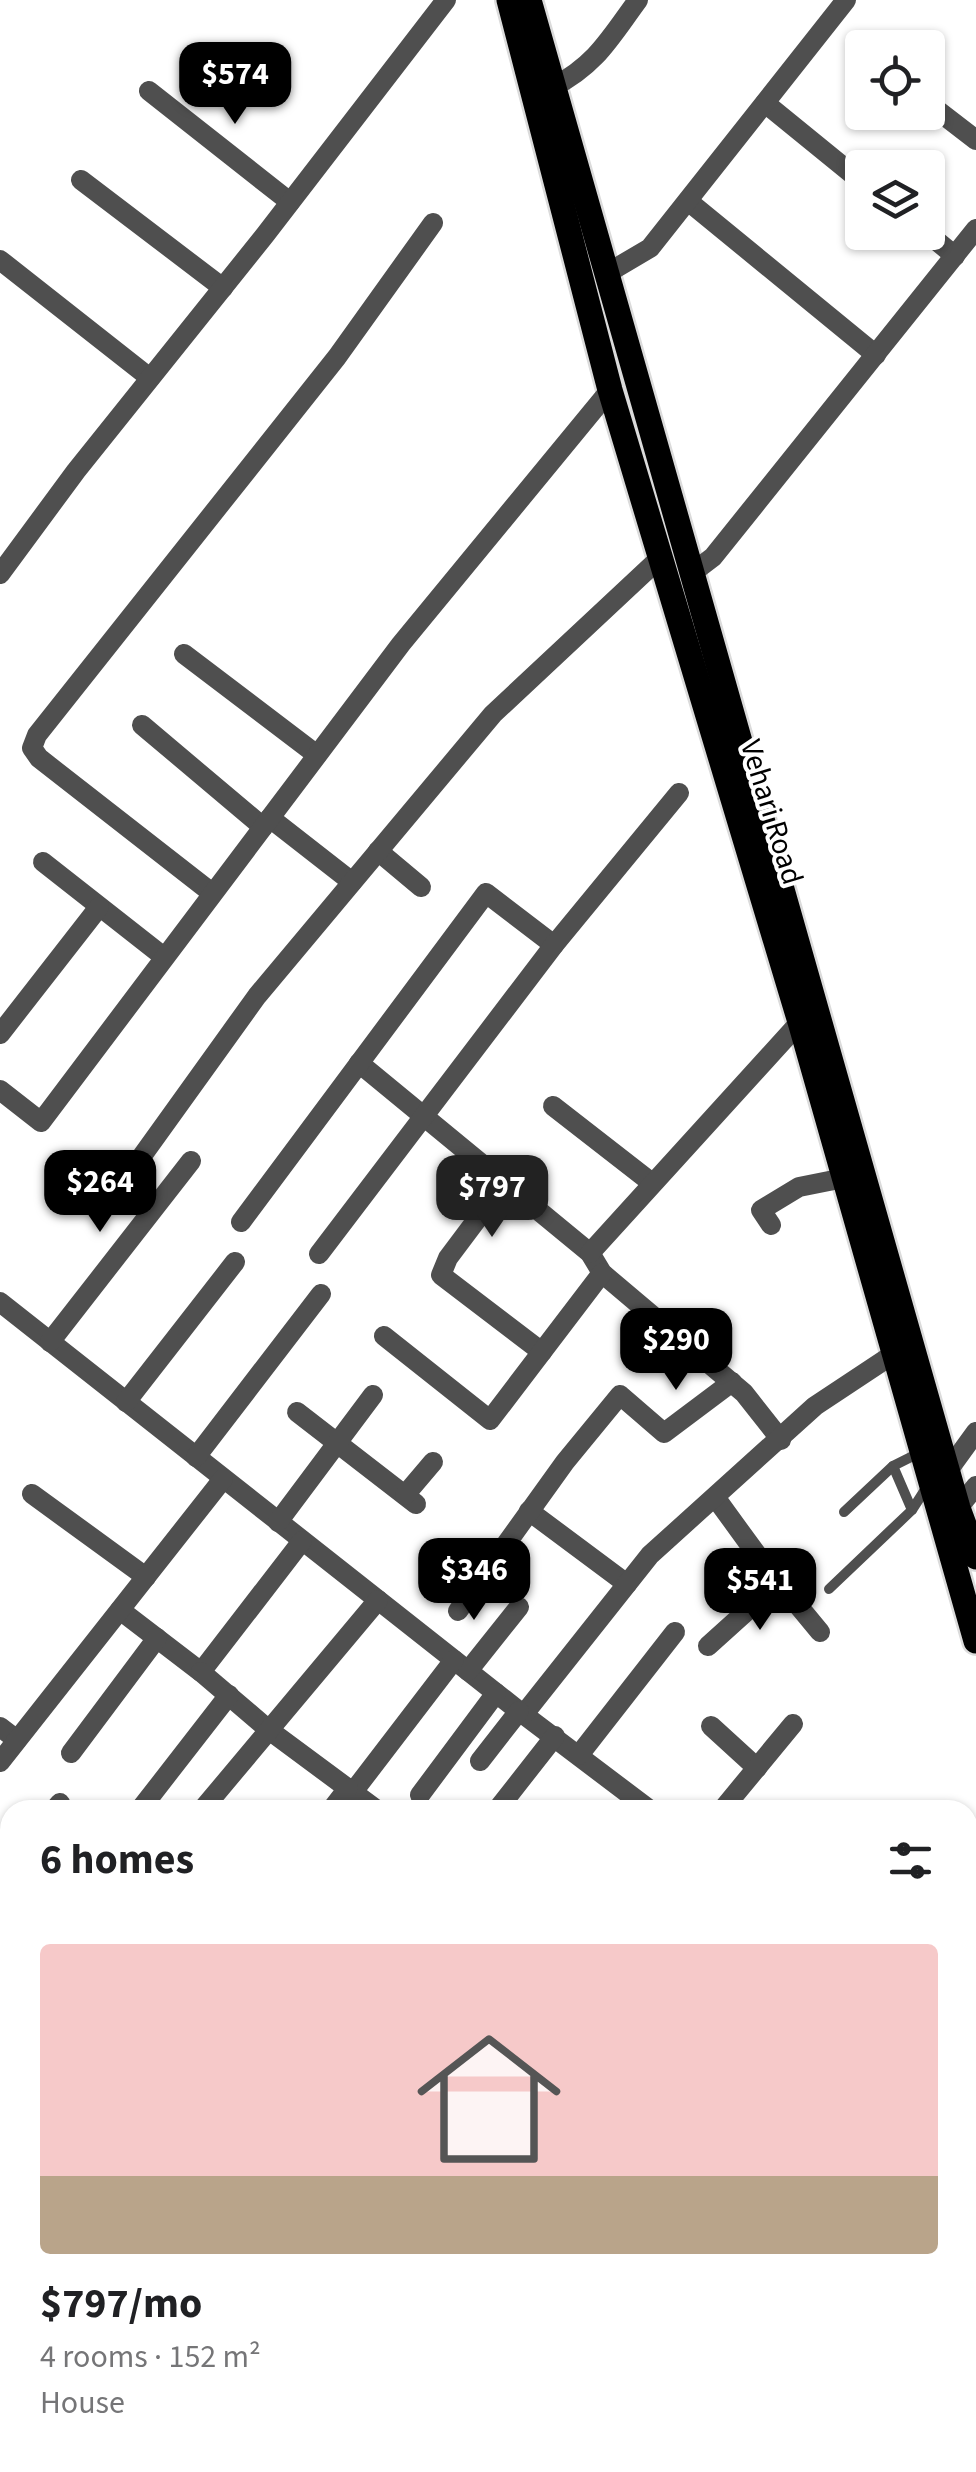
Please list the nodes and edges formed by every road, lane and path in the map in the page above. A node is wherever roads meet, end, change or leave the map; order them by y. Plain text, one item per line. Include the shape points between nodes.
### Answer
1 (446, 0) edge
2 (509, 0) edge
3 (529, 0) edge
4 (638, 0) edge
5 (846, 0) edge
6 (542, 90) junction
7 (149, 91) dead end
8 (765, 103) junction
9 (945, 115) edge
10 (976, 140) edge
11 (845, 168) edge
12 (82, 180) dead end
13 (290, 202) junction
14 (688, 202) junction
15 (433, 223) dead end
16 (976, 229) edge
17 (945, 248) edge
18 (955, 256) junction
19 (0, 260) edge
20 (606, 274) junction
21 (223, 288) junction
22 (876, 355) junction
23 (150, 378) junction
24 (610, 390) junction
25 (662, 556) junction
26 (692, 573) junction
27 (0, 574) edge
28 (184, 654) dead end
29 (142, 726) dead end
30 (317, 755) junction
31 (679, 793) dead end
32 (266, 823) junction
33 (378, 851) junction
34 (43, 862) dead end
35 (352, 882) junction
36 (421, 887) dead end
37 (212, 893) junction
38 (100, 907) junction
39 (554, 945) junction
40 (164, 957) junction
41 (800, 1022) junction
42 (0, 1034) edge
43 (359, 1064) junction
44 (4, 1101) edge
45 (553, 1106) dead end
46 (425, 1116) junction
47 (142, 1156) dead end
48 (191, 1161) dead end
49 (844, 1178) junction
50 (504, 1182) junction
51 (652, 1183) junction
52 (241, 1222) dead end
53 (771, 1225) dead end
54 (590, 1253) junction
55 (319, 1254) dead end
56 (235, 1262) dead end
57 (602, 1273) junction
58 (322, 1294) dead end
59 (0, 1302) edge
60 (384, 1336) dead end
61 (50, 1342) junction
62 (542, 1352) junction
63 (895, 1354) junction
64 (732, 1382) junction
65 (374, 1395) dead end
66 (126, 1402) junction
67 (297, 1412) dead end
68 (976, 1432) edge
69 (781, 1440) junction
70 (338, 1442) junction
71 (922, 1451) junction
72 (196, 1457) junction
73 (433, 1462) dead end
74 (893, 1466) junction
75 (223, 1478) junction
76 (976, 1486) edge
77 (942, 1493) junction
78 (32, 1494) dead end
79 (715, 1497) junction
80 (912, 1510) junction
81 (529, 1511) junction
82 (844, 1512) dead end
83 (278, 1522) junction
84 (302, 1541) junction
85 (976, 1557) edge
86 (146, 1578) junction
87 (779, 1582) junction
88 (627, 1584) junction
89 (830, 1589) dead end
90 (378, 1600) junction
91 (519, 1606) dead end
92 (120, 1610) junction
93 (458, 1611) dead end
94 (675, 1632) dead end
95 (820, 1632) dead end
96 (157, 1638) junction
97 (976, 1641) edge
98 (708, 1646) dead end
99 (461, 1665) junction
100 (202, 1672) junction
101 (496, 1693) junction
102 (229, 1696) junction
103 (521, 1712) junction
104 (793, 1724) dead end
105 (712, 1726) dead end
106 (269, 1730) junction
107 (9, 1733) edge
108 (555, 1736) junction
109 (72, 1753) dead end
110 (578, 1755) junction
111 (480, 1761) dead end
112 (0, 1762) edge
113 (757, 1768) junction
114 (351, 1790) junction
115 (420, 1795) dead end
116 (147, 1800) edge
117 (210, 1800) edge
118 (340, 1800) edge
119 (364, 1800) edge
120 (505, 1800) edge
121 (622, 1800) edge
122 (730, 1800) edge

1 - 13 street
2 - 6 main road, Vehari Road
3 - 6 main road, Vehari Road
4 - 6 street via 592,63
5 - 8 street
6 - 20 main road, Vehari Road
6 - 24 main road, Vehari Road
7 - 13 street
8 - 11 street
8 - 14 street
9 - 10 street
12 - 21 street
13 - 21 street
14 - 20 street via 650,248
14 - 22 street
15 - 37 street via 337,358 36,735 32,748 39,758
16 - 18 street
17 - 18 street
18 - 22 street
19 - 23 street
20 - 26 main road, Vehari Road
21 - 23 street
22 - 26 street via 713,556
23 - 27 street
24 - 25 main road, Vehari Road
24 - 30 street
25 - 33 street via 493,714
25 - 41 main road, Vehari Road
26 - 77 main road, Vehari Road
28 - 30 street
29 - 32 street
30 - 32 street
31 - 39 street
32 - 35 street
32 - 37 street
33 - 35 street
33 - 36 street
34 - 38 street
35 - 47 street via 257,996
37 - 40 street
38 - 40 street
38 - 42 street
39 - 43 street via 486,893
39 - 46 street
40 - 44 street via 40,1122
41 - 49 main road, Vehari Road
41 - 51 street
43 - 46 street
43 - 52 street
45 - 51 street
46 - 50 street
46 - 55 street
48 - 61 street
49 - 53 street via 799,1187 761,1210
49 - 63 main road, Vehari Road
50 - 54 street
50 - 62 street via 440,1275
51 - 54 street
54 - 57 street
56 - 66 street
57 - 62 street
57 - 64 street
58 - 72 street
59 - 61 street
60 - 62 street via 490,1420
61 - 66 street
63 - 69 street via 816,1406
63 - 71 main road, Vehari Road
64 - 69 street
64 - 81 street via 664,1432 620,1396
65 - 70 street
66 - 72 street
67 - 70 street
68 - 77 street
69 - 79 street
70 - 73 street via 410,1499
70 - 83 street
71 - 74 lane
71 - 77 main road, Vehari Road
72 - 75 street
74 - 80 lane
74 - 82 lane
75 - 83 street
75 - 86 street
76 - 77 street
77 - 80 lane
77 - 85 main road, Vehari Road
77 - 97 main road, Vehari Road
78 - 86 street
79 - 87 street
79 - 88 street
80 - 89 lane
81 - 88 street
81 - 93 street
83 - 84 street
84 - 90 street
84 - 100 street
86 - 92 street
87 - 95 street
87 - 98 street
88 - 103 street
90 - 99 street
90 - 106 street
91 - 99 street
92 - 96 street
92 - 107 street
94 - 110 street
96 - 100 street
96 - 109 street
99 - 101 street
99 - 114 street
100 - 102 street
101 - 103 street
101 - 115 street
102 - 106 street
102 - 116 street
103 - 108 street
103 - 111 street
104 - 113 street
105 - 113 street
106 - 114 street
106 - 117 street
107 - 112 street
108 - 110 street
108 - 120 street
110 - 121 street
113 - 122 street
114 - 118 street
114 - 119 street

